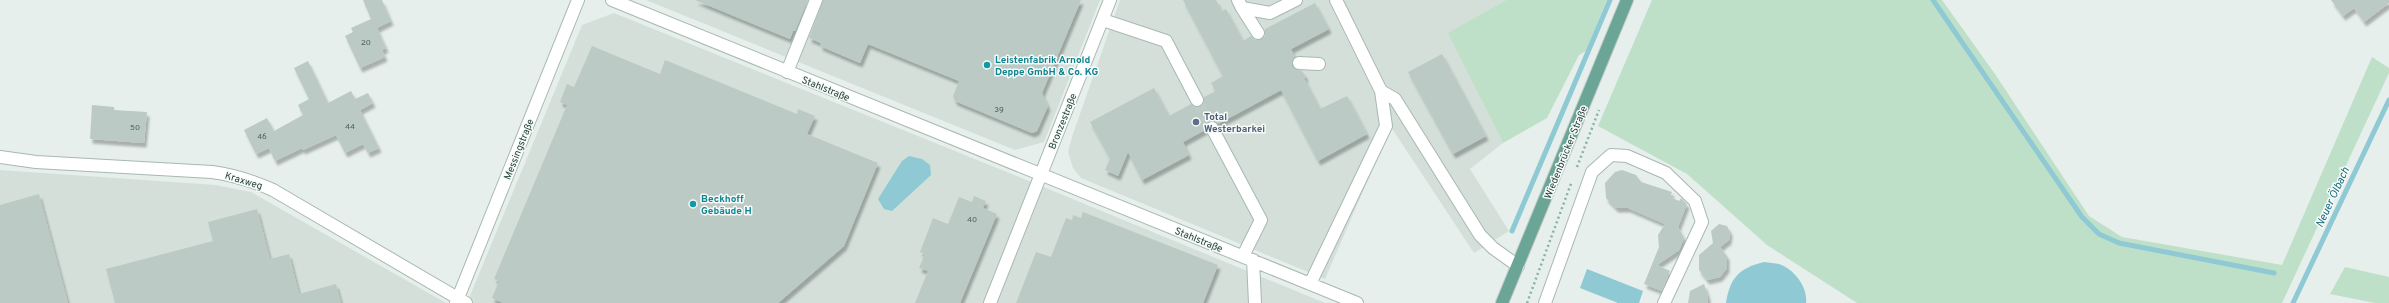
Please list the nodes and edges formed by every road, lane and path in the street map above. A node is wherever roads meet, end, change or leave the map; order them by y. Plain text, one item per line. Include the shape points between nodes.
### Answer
1 (578, 0) edge
2 (612, 0) edge
3 (816, 0) edge
4 (1110, 0) edge
5 (1296, 0) edge
6 (1336, 0) edge
7 (1627, 0) edge
8 (1240, 4) edge
9 (1103, 20) junction
10 (1258, 33) dead end
11 (1298, 63) dead end
12 (1319, 64) dead end
13 (787, 72) junction
14 (1381, 90) junction
15 (1197, 100) tunnel mouth
16 (1600, 106) dead end
17 (1212, 128) tunnel mouth
18 (0, 157) edge
19 (1576, 171) dead end
20 (1041, 175) junction
21 (1573, 179) dead end
22 (1248, 258) junction
23 (1518, 266) junction
24 (1310, 284) junction
25 (460, 301) edge
26 (990, 303) edge
27 (1255, 303) edge
28 (1357, 303) edge
29 (1502, 303) edge
30 (1527, 303) edge
31 (1545, 303) edge
32 (1664, 303) edge

1 - 25 street, Messingstraße
2 - 13 street, Stahlstraße
3 - 13 street
4 - 9 street, Bronzestraße
5 - 8 street via 1270,13
6 - 14 street
7 - 23 main road, Wiedenbrücker Straße
8 - 10 street
9 - 15 street via 1166,41
9 - 20 street, Bronzestraße
11 - 12 street
13 - 20 street, Stahlstraße
14 - 23 street via 1395,99 1480,236
14 - 24 street via 1386,126
16 - 19 path
17 - 22 street via 1261,220
18 - 25 street, Kraxweg via 36,162 212,172 251,181 273,190
20 - 22 street, Stahlstraße
20 - 26 street
21 - 30 path
22 - 24 street, Stahlstraße
22 - 27 street
23 - 29 main road, Wiedenbrücker Straße
24 - 28 street, Stahlstraße
31 - 32 street via 1592,172 1611,155 1628,156 1666,173 1695,201 1702,222

